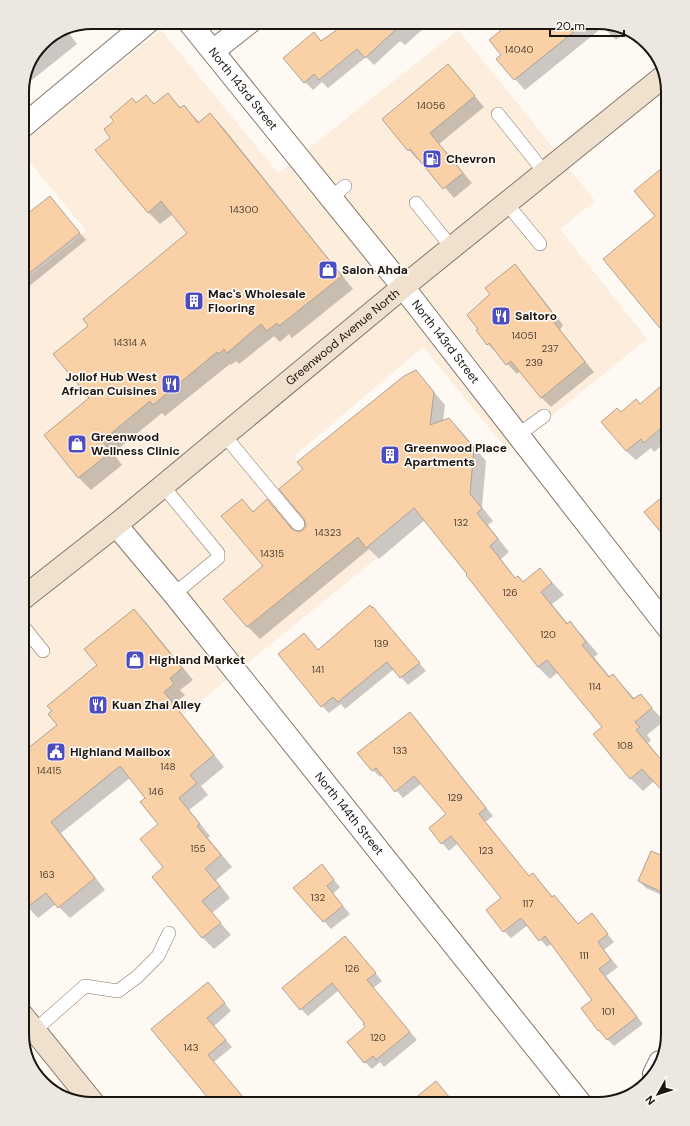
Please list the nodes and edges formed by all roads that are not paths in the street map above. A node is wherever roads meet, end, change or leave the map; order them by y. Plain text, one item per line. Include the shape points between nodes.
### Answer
1 (140, 29) edge
2 (195, 29) edge
3 (241, 29) edge
4 (213, 51) junction
5 (660, 79) edge
6 (498, 114) dead end
7 (29, 121) edge
8 (545, 173) junction
9 (416, 203) dead end
10 (507, 204) junction
11 (540, 244) dead end
12 (452, 248) junction
13 (403, 287) junction
14 (544, 416) dead end
15 (518, 435) junction
16 (224, 436) junction
17 (163, 486) junction
18 (298, 524) dead end
19 (116, 525) junction
20 (29, 593) edge
21 (174, 594) junction
22 (661, 619) edge
23 (29, 634) edge
24 (43, 651) dead end
25 (169, 933) dead end
26 (29, 1022) edge
27 (29, 1024) edge
28 (88, 1097) edge
29 (575, 1097) edge

1 - 7 street
2 - 4 street, North 143rd Street
3 - 4 street
4 - 13 street, North 143rd Street via 338,192
5 - 8 main road, Greenwood Avenue North
6 - 8 lane
8 - 10 main road, Greenwood Avenue North
9 - 12 lane
10 - 11 lane
10 - 12 main road, Greenwood Avenue North
12 - 13 main road, Greenwood Avenue North
13 - 15 street, North 143rd Street
13 - 16 main road, Greenwood Avenue North
14 - 15 lane
15 - 22 street, North 143rd Street
16 - 17 main road, Greenwood Avenue North
16 - 18 lane
17 - 19 main road, Greenwood Avenue North
17 - 21 lane via 218,554 218,558
19 - 20 main road, Greenwood Avenue North
19 - 21 street, North 144th Street
21 - 29 street, North 144th Street
23 - 24 lane
25 - 26 lane via 158,956 118,991 85,986
27 - 28 main road

